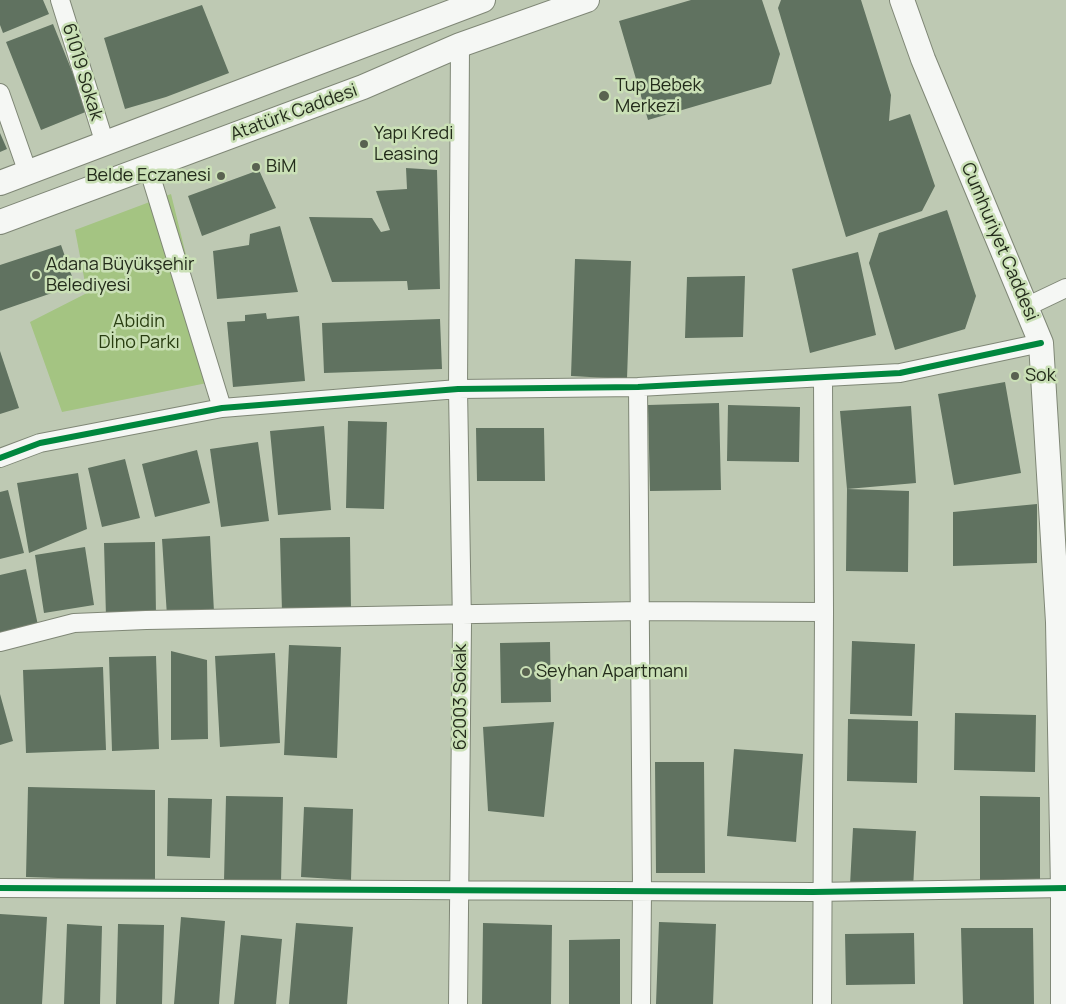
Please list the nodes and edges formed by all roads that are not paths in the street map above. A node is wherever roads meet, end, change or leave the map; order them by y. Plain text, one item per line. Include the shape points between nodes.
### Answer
1 (60, 0) edge
2 (483, 0) edge
3 (587, 0) edge
4 (902, 0) edge
5 (460, 45) junction
6 (0, 93) edge
7 (105, 144) junction
8 (148, 167) junction
9 (28, 173) junction
10 (0, 184) edge
11 (0, 222) edge
12 (1066, 288) edge
13 (1026, 307) junction
14 (1041, 343) junction
15 (823, 378) junction
16 (638, 388) junction
17 (458, 389) junction
18 (222, 408) junction
19 (0, 458) edge
20 (641, 611) junction
21 (824, 612) junction
22 (461, 614) junction
23 (1062, 622) edge
24 (0, 642) edge
25 (0, 888) edge
26 (1065, 888) edge
27 (460, 890) junction
28 (642, 890) junction
29 (823, 892) junction
30 (458, 1004) edge
31 (641, 1004) edge
32 (822, 1004) edge
33 (1064, 1004) edge

1 - 7 street, 61019 Sokak
2 - 7 main road
3 - 5 main road, Atatürk Caddesi
4 - 13 main road, Cumhuriyet Caddesi via 923,59
5 - 8 main road, Atatürk Caddesi via 363,87
5 - 17 street, 62003 Sokak
6 - 9 street
7 - 9 main road
8 - 11 main road, Atatürk Caddesi
8 - 18 street
9 - 10 main road
12 - 13 street
13 - 14 main road, Cumhuriyet Caddesi
14 - 15 street via 900,373
14 - 23 main road, Cumhuriyet Caddesi
15 - 16 street
15 - 21 street
16 - 17 street
16 - 20 street
17 - 18 street
17 - 22 street, 62003 Sokak
18 - 19 street via 40,443
20 - 21 street
20 - 22 street
20 - 28 street
21 - 29 street
22 - 24 street via 74,624
22 - 27 street, 62003 Sokak
23 - 26 main road, Cumhuriyet Caddesi
25 - 27 street
26 - 29 street
26 - 33 main road, Cumhuriyet Caddesi
27 - 28 street
27 - 30 street, 62003 Sokak
28 - 29 street
28 - 31 street
29 - 32 street

